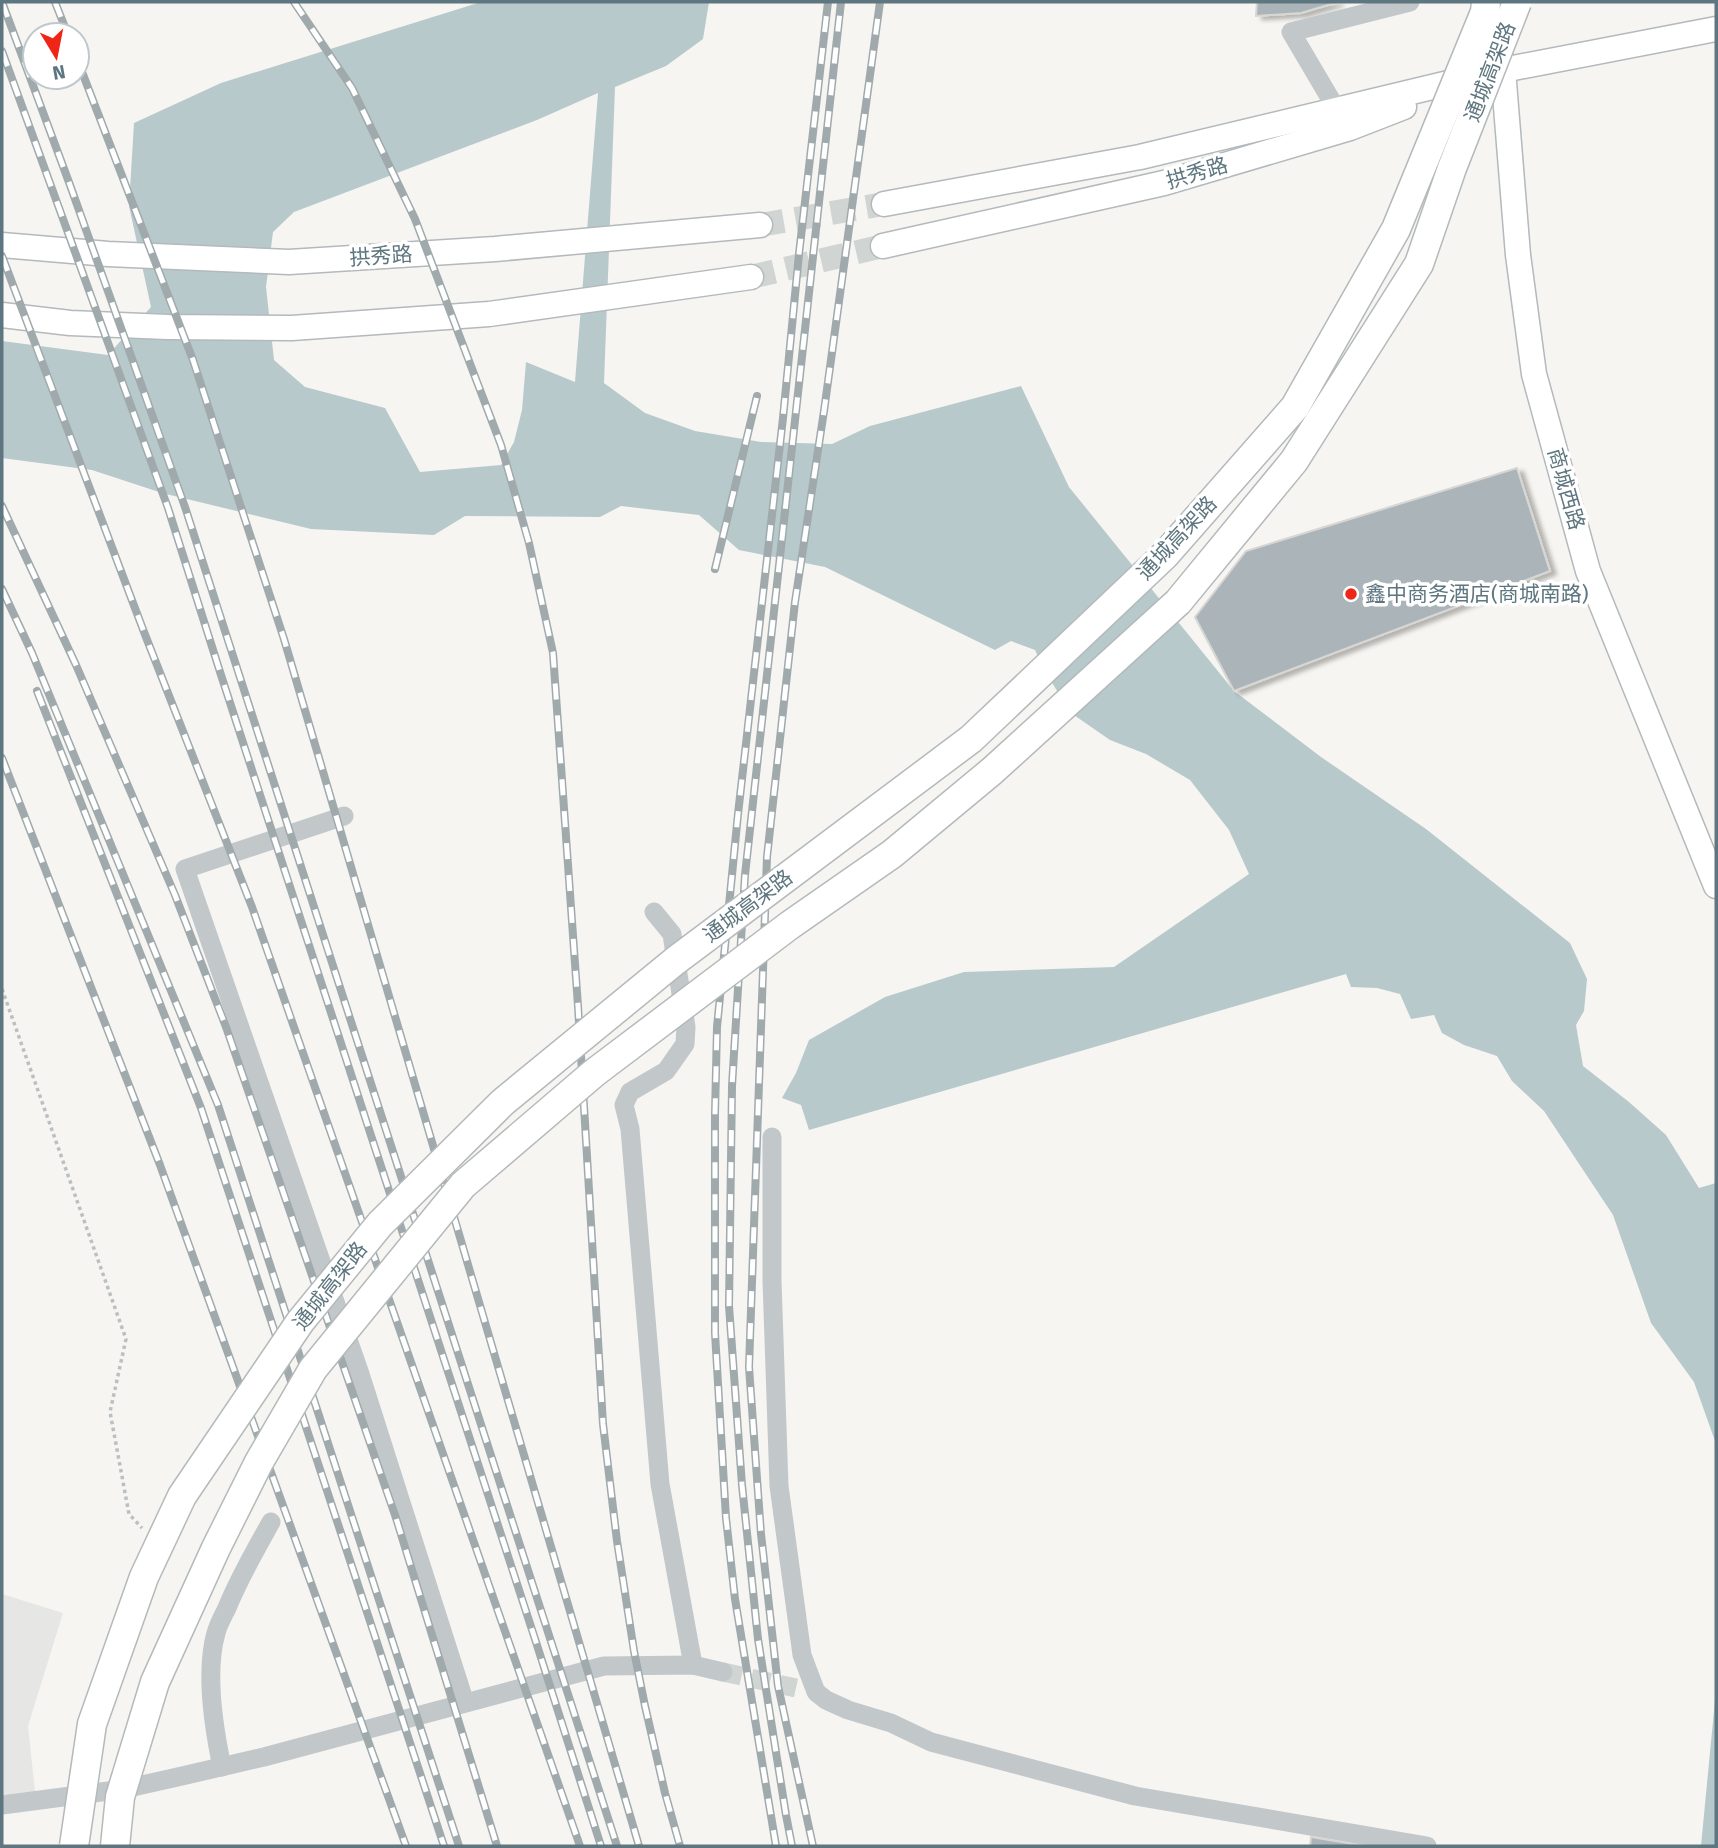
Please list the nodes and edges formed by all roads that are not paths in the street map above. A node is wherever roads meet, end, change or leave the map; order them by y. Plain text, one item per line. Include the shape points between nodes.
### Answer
1 (1410, 2) edge
2 (1486, 2) edge
3 (1492, 2) edge
4 (1517, 2) edge
5 (1525, 2) edge
6 (1716, 29) edge
7 (1503, 70) junction
8 (1337, 110) junction
9 (884, 204) tunnel mouth
10 (760, 225) tunnel mouth
11 (2, 245) edge
12 (883, 246) tunnel mouth
13 (751, 277) tunnel mouth
14 (2, 315) edge
15 (344, 816) dead end
16 (1716, 886) edge
17 (654, 912) dead end
18 (772, 1137) dead end
19 (271, 1522) dead end
20 (693, 1665) junction
21 (723, 1672) tunnel mouth
22 (796, 1688) tunnel mouth
23 (816, 1692) junction
24 (465, 1703) junction
25 (222, 1767) junction
26 (2, 1805) edge
27 (74, 1846) edge
28 (115, 1846) edge
29 (1427, 1846) edge

1 - 8 street via 1291,32
2 - 27 highway, 通城高架路, bridge via 1396,229 1295,407 1165,555 971,739 675,961 503,1102 380,1224 300,1322 182,1496 144,1577 92,1724
3 - 7 main road, 商城西路
4 - 28 highway, 通城高架路, bridge via 1419,264 1294,461 1178,602 992,771 892,854 594,1073 463,1185 313,1369 259,1462 155,1682 120,1797
5 - 7 main road, 商城西路
6 - 7 main road, 拱秀路
7 - 8 main road, 拱秀路
7 - 12 main road, 拱秀路 via 1350,128 1164,183
7 - 16 main road, 商城西路 via 1518,255 1534,374 1588,571
8 - 9 main road, 拱秀路 via 1140,158
10 - 11 main road, 拱秀路 via 289,262
13 - 14 main road via 489,314 292,328 71,323
15 - 24 street via 185,869 359,1371
17 - 20 street via 672,934 685,1044 666,1071 630,1092 624,1105 630,1129 660,1484
18 - 23 street via 779,1486 802,1655
19 - 25 street via 216,1633 212,1710
20 - 21 street
20 - 24 street via 604,1667
22 - 23 street
23 - 29 street via 848,1710 931,1742 1135,1796
24 - 25 street
25 - 26 street via 124,1789

